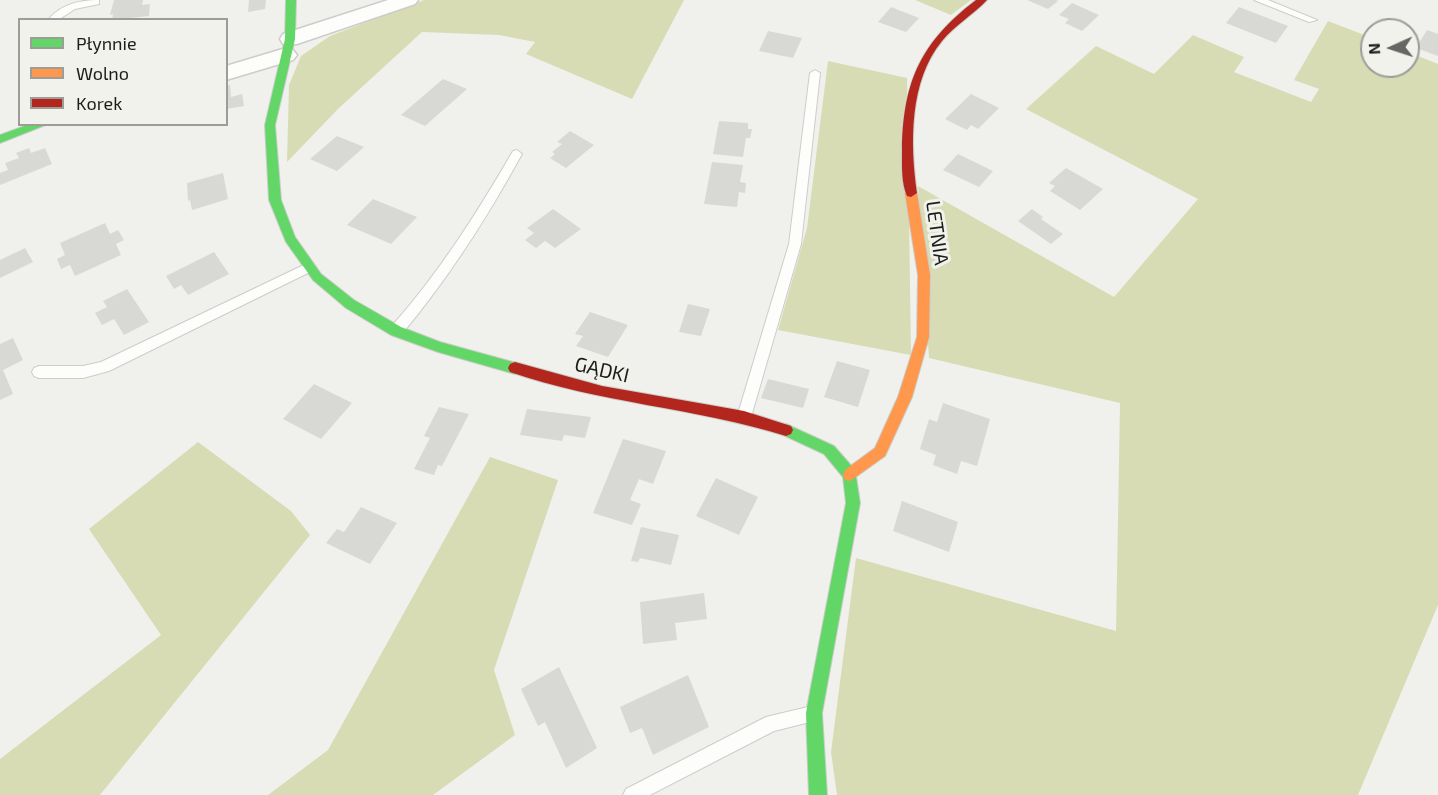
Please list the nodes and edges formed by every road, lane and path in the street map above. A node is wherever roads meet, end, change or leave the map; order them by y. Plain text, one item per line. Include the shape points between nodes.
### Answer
1 (291, 0) edge
2 (408, 0) edge
3 (982, 0) edge
4 (1260, 0) edge
5 (96, 3) dead end
6 (53, 18) edge
7 (1312, 20) dead end
8 (288, 47) junction
9 (228, 72) edge
10 (814, 73) dead end
11 (39, 126) edge
12 (0, 139) edge
13 (517, 154) dead end
14 (310, 267) junction
15 (396, 331) junction
16 (39, 372) dead end
17 (744, 417) junction
18 (850, 475) junction
19 (814, 713) junction
20 (632, 795) edge
21 (818, 795) edge

1 - 8 street, GĄDKI
2 - 8 street
3 - 18 street, LETNIA via 960,16 928,54 916,82 908,174 924,275 923,337 905,397 880,452
4 - 7 lane
5 - 6 lane via 75,5
8 - 9 street
8 - 14 street, GĄDKI via 270,125 275,200 290,239
10 - 17 lane via 795,244
11 - 12 street
13 - 15 lane via 488,208 428,295
14 - 15 street, GĄDKI via 350,304
14 - 16 lane via 104,367 83,372
15 - 17 street, GĄDKI via 438,347 602,392
17 - 18 street, GĄDKI via 798,433 829,450
18 - 19 street via 853,503
19 - 20 lane via 772,723
19 - 21 street

